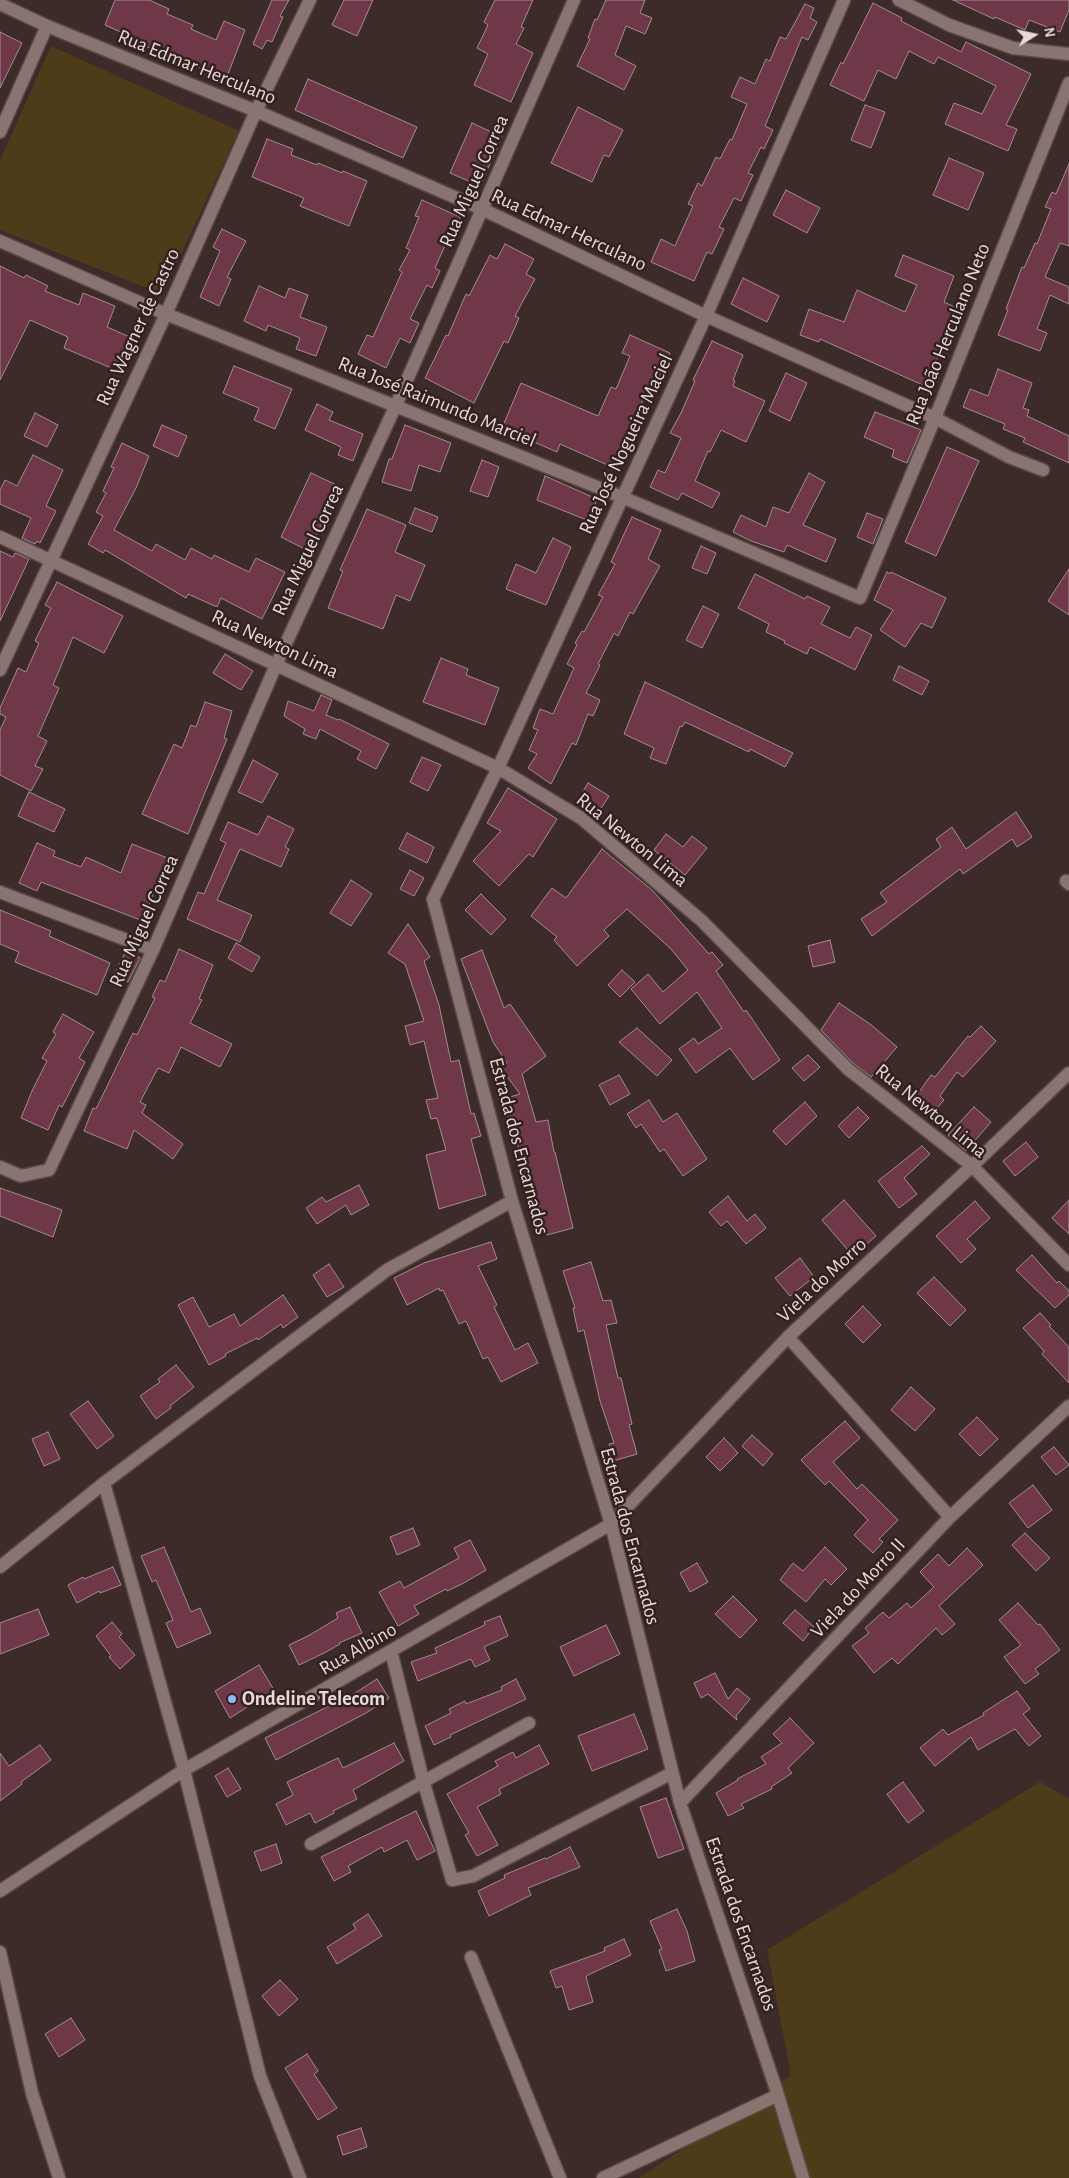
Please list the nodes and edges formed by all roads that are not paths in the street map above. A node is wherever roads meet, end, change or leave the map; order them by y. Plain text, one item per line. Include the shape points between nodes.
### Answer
1 (310, 0) edge
2 (574, 0) edge
3 (844, 0) edge
4 (899, 0) edge
5 (0, 4) edge
6 (47, 26) junction
7 (1069, 54) edge
8 (1069, 83) edge
9 (256, 111) junction
10 (0, 132) edge
11 (482, 209) junction
12 (0, 241) edge
13 (166, 314) junction
14 (706, 316) junction
15 (396, 405) junction
16 (935, 418) junction
17 (1043, 470) dead end
18 (622, 497) junction
19 (0, 537) edge
20 (50, 559) junction
21 (860, 598) joint
22 (276, 665) junction
23 (0, 670) edge
24 (498, 768) junction
25 (0, 892) edge
26 (433, 899) joint
27 (153, 950) junction
28 (1069, 1073) edge
29 (972, 1166) junction
30 (0, 1167) edge
31 (512, 1201) junction
32 (1069, 1265) edge
33 (788, 1337) junction
34 (1069, 1406) edge
35 (104, 1483) junction
36 (950, 1518) junction
37 (611, 1524) junction
38 (0, 1567) edge
39 (391, 1651) junction
40 (529, 1723) dead end
41 (184, 1770) junction
42 (672, 1773) junction
43 (423, 1780) junction
44 (680, 1804) junction
45 (311, 1844) dead end
46 (0, 1891) edge
47 (0, 1952) edge
48 (471, 1957) dead end
49 (778, 2095) junction
50 (59, 2178) edge
51 (300, 2178) edge
52 (560, 2178) edge
53 (603, 2178) edge
54 (803, 2178) edge

1 - 9 street, Rua Wagner de Castro
2 - 11 street, Rua Miguel Correa
3 - 14 street, Rua José Nogueira Maciel
4 - 7 street via 949,25 1014,48
5 - 6 street, Rua Edmar Herculano
6 - 9 street, Rua Edmar Herculano
6 - 10 street
8 - 16 street, Rua João Herculano Neto
9 - 11 street, Rua Edmar Herculano
9 - 13 street, Rua Wagner de Castro
11 - 14 street, Rua Edmar Herculano
11 - 15 street, Rua Miguel Correa
12 - 13 street, Rua José Raimundo Marciel
13 - 15 street, Rua José Raimundo Marciel
13 - 20 street, Rua Wagner de Castro
14 - 16 street, Rua Edmar Herculano
14 - 18 street, Rua José Nogueira Maciel
15 - 18 street, Rua José Raimundo Marciel
15 - 22 street, Rua Miguel Correa
16 - 17 street, Rua Edmar Herculano via 1009,457
16 - 21 street, Rua João Herculano Neto
18 - 21 street, Rua José Raimundo Marciel
18 - 24 street, Rua José Nogueira Maciel
19 - 20 street, Rua Newton Lima
20 - 22 street, Rua Newton Lima
20 - 23 street, Rua Wagner de Castro
22 - 24 street, Rua Newton Lima
22 - 27 street, Rua Miguel Correa
24 - 26 street, Rua José Nogueira Maciel
24 - 29 street, Rua Newton Lima via 588,825 702,921 848,1069
25 - 27 street
26 - 31 street, Estrada dos Encarnados
27 - 30 street, Rua Miguel Correa via 49,1170 22,1176
28 - 29 street, Viela do Morro
29 - 32 street, Rua Newton Lima
29 - 33 street, Viela do Morro
31 - 35 street via 387,1270
31 - 37 street, Estrada dos Encarnados
33 - 36 street
33 - 37 street, Viela do Morro
34 - 36 street, Viela do Morro II
35 - 38 street
35 - 41 street
36 - 44 street, Viela do Morro II
37 - 39 street, Rua Albino
37 - 42 street, Estrada dos Encarnados
39 - 41 street, Rua Albino
39 - 43 street
40 - 43 street
41 - 46 street, Rua Albino
41 - 51 street via 260,2076
42 - 43 street via 473,1876 452,1880
42 - 44 street, Estrada dos Encarnados
43 - 45 street
44 - 49 street, Estrada dos Encarnados
47 - 50 street via 32,2093
48 - 52 street
49 - 53 street
49 - 54 street, Estrada dos Encarnados

